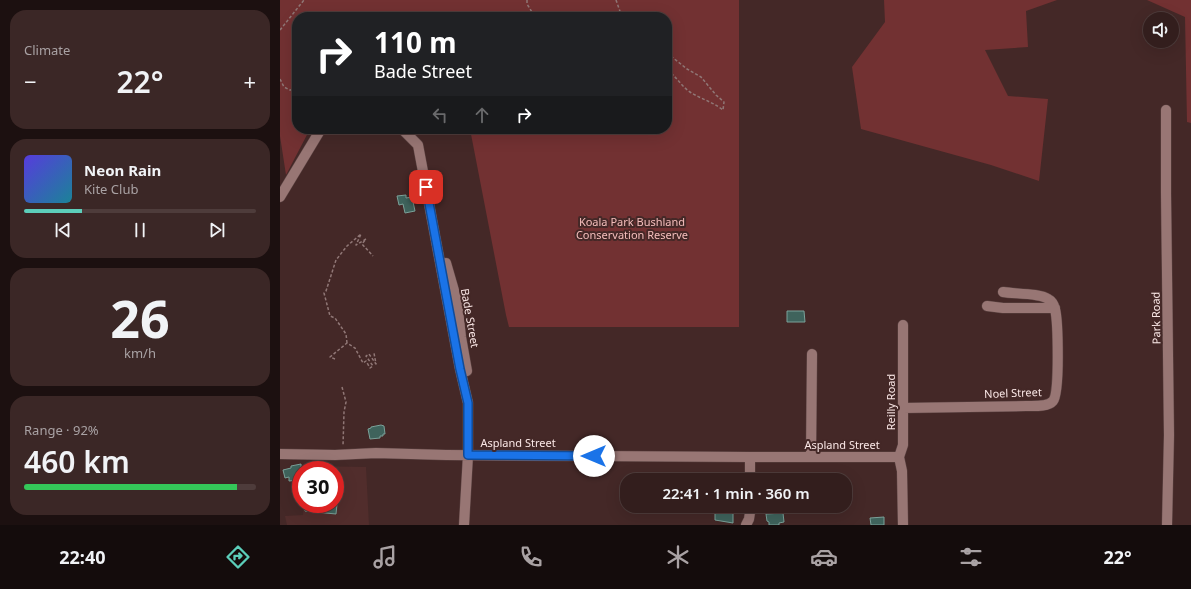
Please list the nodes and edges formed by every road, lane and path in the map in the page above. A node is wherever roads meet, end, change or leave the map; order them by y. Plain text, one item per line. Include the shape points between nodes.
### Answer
1 (304, 0) edge
2 (527, 0) edge
3 (616, 0) edge
4 (294, 12) edge
5 (532, 12) edge
6 (620, 12) edge
7 (292, 15) edge
8 (280, 30) edge
9 (672, 58) edge
10 (672, 74) edge
11 (280, 79) edge
12 (292, 90) edge
13 (1166, 110) dead end
14 (318, 134) edge
15 (407, 134) edge
16 (280, 197) edge
17 (373, 256) dead end
18 (1003, 292) dead end
19 (987, 306) dead end
20 (1055, 308) junction
21 (903, 325) dead end
22 (347, 343) junction
23 (374, 353) dead end
24 (812, 354) dead end
25 (335, 359) dead end
26 (342, 387) dead end
27 (903, 408) junction
28 (343, 442) dead end
29 (280, 454) edge
30 (468, 455) junction
31 (750, 457) junction
32 (811, 457) junction
33 (899, 457) junction
34 (750, 473) edge
35 (750, 513) edge
36 (464, 525) edge
37 (746, 525) edge
38 (903, 525) edge
39 (1167, 525) edge

1 - 4 path
2 - 5 path
3 - 6 path
7 - 8 path
9 - 10 path via 701,77 724,102 723,110 689,92
11 - 12 path via 284,87
13 - 39 street, Park Road via 1169,427
14 - 16 street
15 - 30 street, Bade Street via 418,145 468,403
17 - 22 path via 362,244 366,239 356,245 361,234 336,260 324,293 330,316 335,318 346,334
18 - 20 street via 1045,297
19 - 20 street
20 - 27 street, Noel Street via 1058,382 1055,400 1051,403 1026,406
21 - 27 street, Reilly Road
22 - 23 path via 370,368 373,366 366,356 369,354 376,364
22 - 25 path via 330,357
24 - 32 street
26 - 28 path via 346,402
27 - 33 street, Reilly Road via 903,445
29 - 30 street, Aspland Street
30 - 31 street, Aspland Street
30 - 36 street, Bade Street
31 - 32 street, Aspland Street
31 - 34 street
32 - 33 street, Aspland Street
33 - 38 street, Reilly Road via 902,471
35 - 37 street

